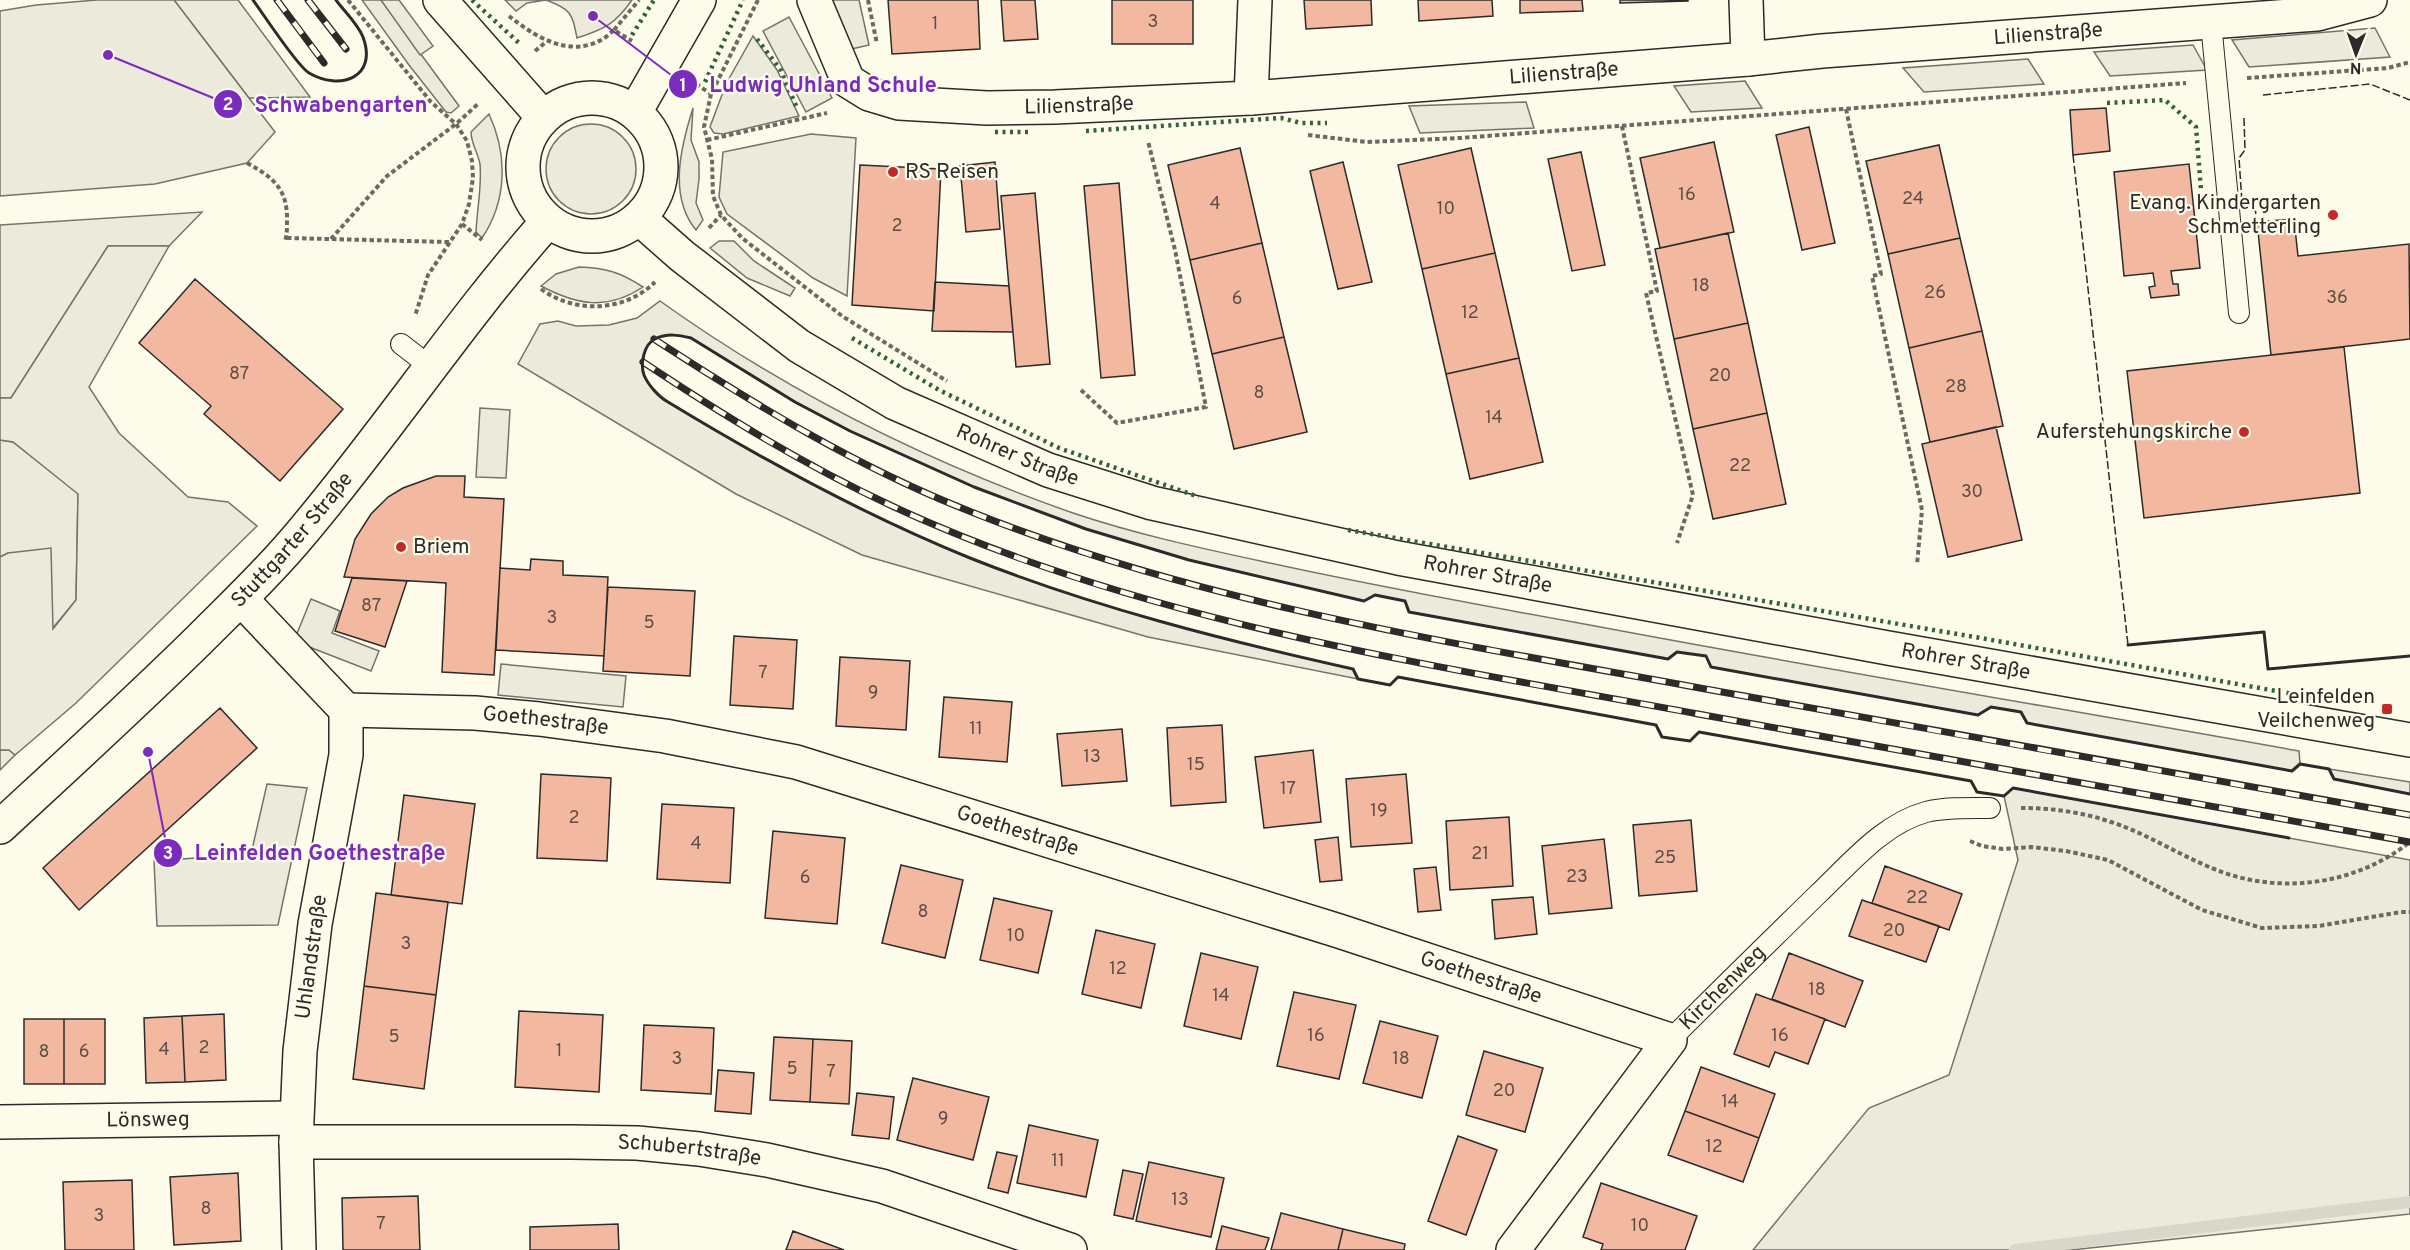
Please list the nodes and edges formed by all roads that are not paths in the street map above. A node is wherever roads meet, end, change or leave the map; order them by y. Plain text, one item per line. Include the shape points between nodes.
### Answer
1 (440, 0) edge
2 (699, 0) edge
3 (813, 0) edge
4 (1255, 0) edge
5 (1746, 0) edge
6 (2370, 0) edge
7 (2211, 23) junction
8 (1748, 59) junction
9 (1251, 98) junction
10 (635, 112) junction
11 (543, 117) junction
12 (639, 218) junction
13 (548, 221) junction
14 (2239, 313) dead end
15 (400, 344) road end
16 (432, 368) junction
17 (241, 599) junction
18 (346, 710) junction
19 (2410, 740) edge
20 (1990, 808) road end
21 (0, 827) edge
22 (1670, 1040) junction
23 (0, 1122) edge
24 (296, 1130) junction
25 (299, 1250) edge
26 (1070, 1250) edge
27 (1513, 1250) edge

1 - 11 street
2 - 10 street
3 - 9 street, Lilienstraße via 848,81 869,94 899,103 987,108
4 - 9 street
5 - 8 street
6 - 7 street, Lilienstraße via 2317,14
7 - 8 street, Lilienstraße
7 - 14 lane
8 - 9 street, Lilienstraße
10 - 11 street via 613,100 588,97 564,103
10 - 12 street via 651,130 660,152 661,176 654,199
11 - 13 street via 527,141 522,163 524,184 533,205
12 - 13 street via 618,231 594,237 570,233
12 - 19 street, Rohrer Straße via 799,346 895,403 1048,470 1152,503 1410,560
13 - 16 street, Stuttgarter Straße via 509,265
15 - 16 lane
16 - 17 street, Stuttgarter Straße via 298,538
17 - 18 street
17 - 21 street, Stuttgarter Straße
18 - 22 street, Goethestraße via 475,713 538,719 676,738 796,762 1339,931
18 - 24 street, Uhlandstraße via 346,755 314,934 300,1052
20 - 22 lane, Kirchenweg via 1925,813 1877,839
22 - 27 street, Kirchenweg
23 - 24 street, Lönsweg
24 - 25 street, Uhlandstraße
24 - 26 street, Schubertstraße via 699,1149 882,1186

